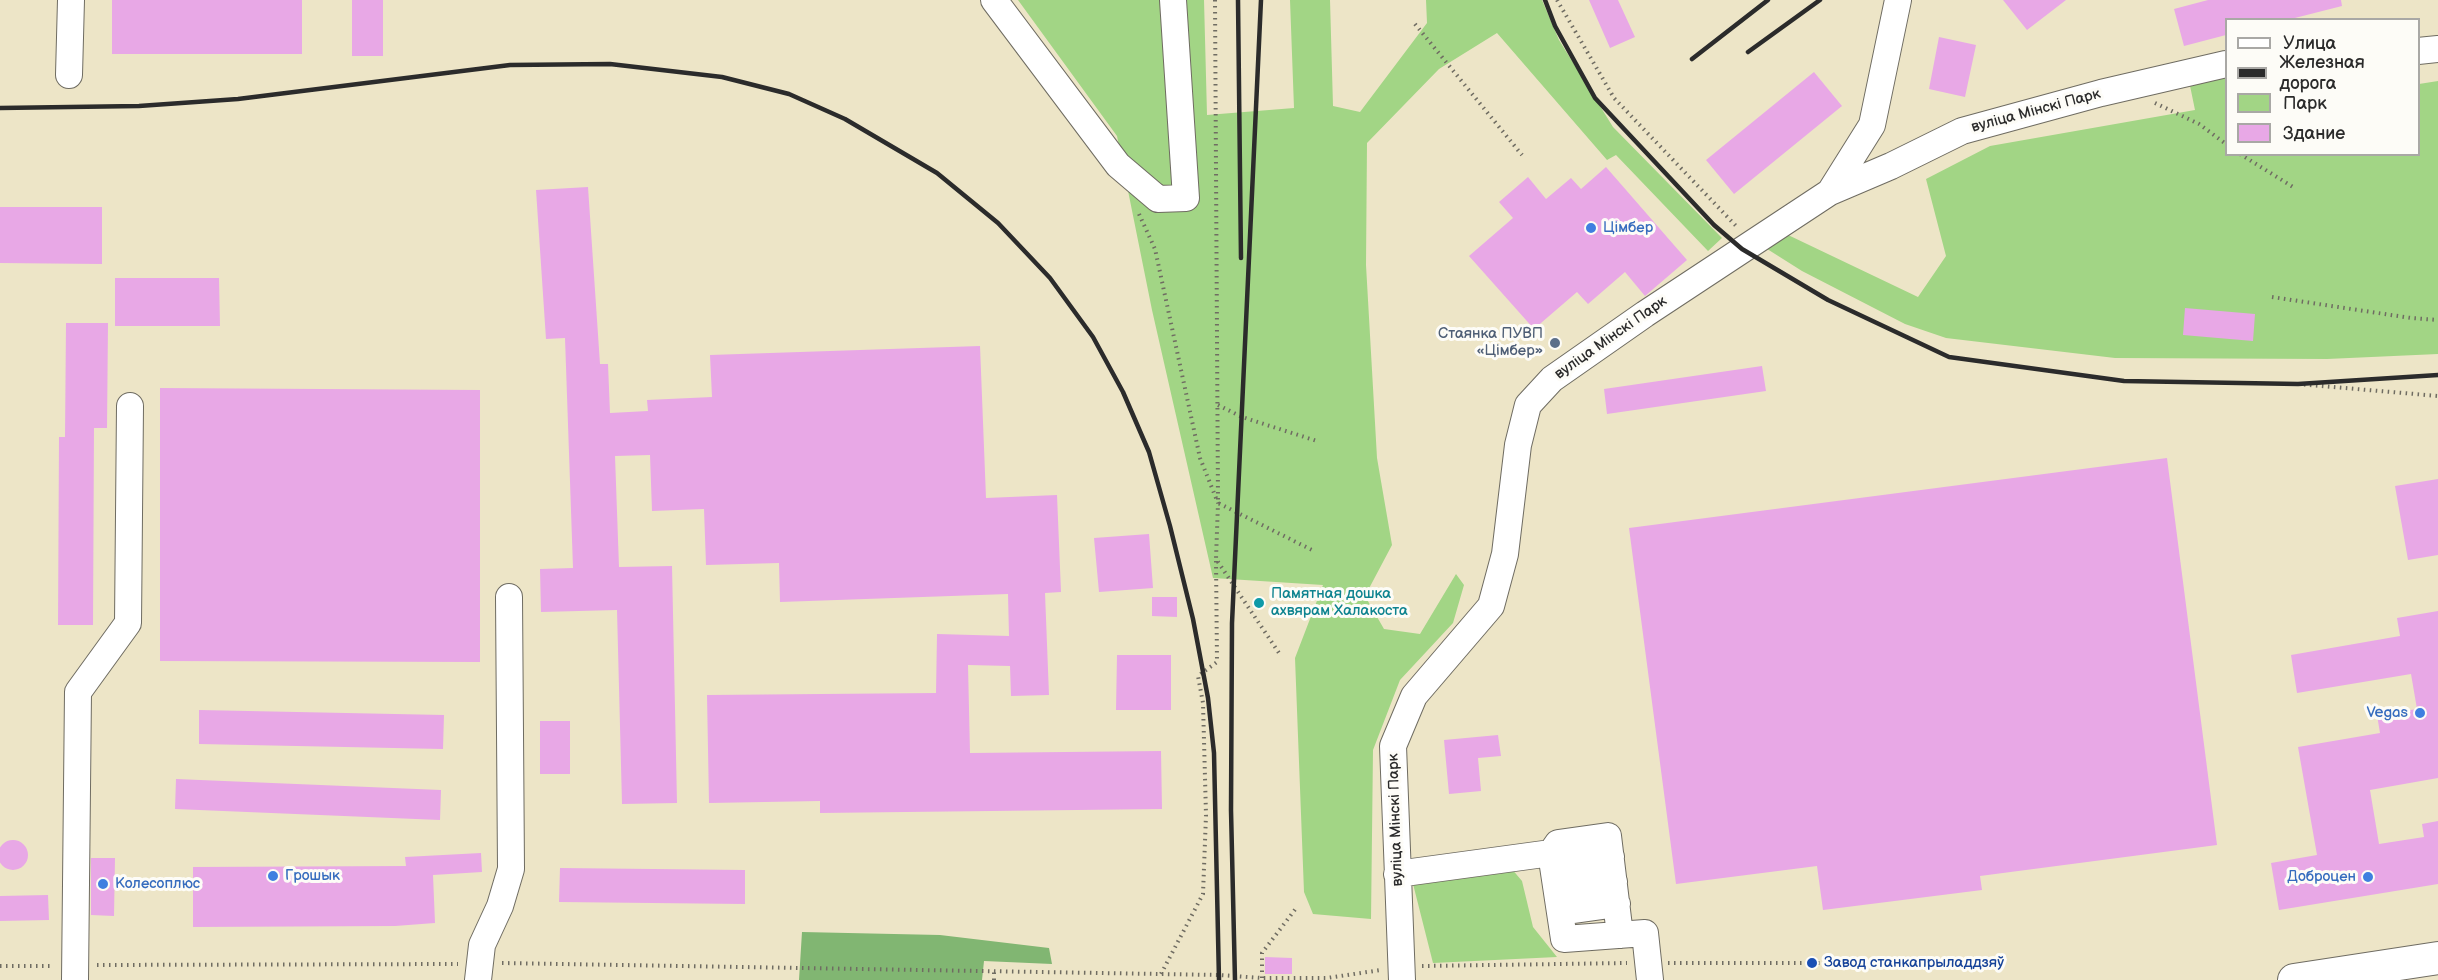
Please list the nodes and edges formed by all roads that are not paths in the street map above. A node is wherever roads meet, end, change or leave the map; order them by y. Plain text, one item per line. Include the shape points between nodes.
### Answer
1 (71, 0) edge
2 (994, 0) edge
3 (1173, 0) edge
4 (1898, 0) edge
5 (2438, 49) edge
6 (2420, 51) edge
7 (2225, 64) edge
8 (69, 75) dead end
9 (1830, 192) junction
10 (129, 405) dead end
11 (509, 597) dead end
12 (1397, 874) junction
13 (1555, 879) junction
14 (1615, 893) junction
15 (1620, 935) junction
16 (2438, 958) edge
17 (1649, 971) edge
18 (479, 972) edge
19 (75, 973) edge
20 (1401, 974) edge
21 (2294, 980) edge

1 - 8 street
2 - 3 street via 1118,165 1158,200 1186,198
4 - 9 street via 1872,125
5 - 6 street
7 - 9 street, вуліца Мінскі Парк via 1962,131
9 - 12 street, вуліца Мінскі Парк via 1552,379 1528,405 1518,445 1505,554 1491,606 1414,696 1393,746
10 - 19 street via 128,623 78,692
11 - 18 street via 510,869 500,906 482,945
12 - 13 street
12 - 20 street, вуліца Мінскі Парк
13 - 14 street
13 - 14 street via 1611,857
13 - 15 street via 1564,939
14 - 15 street
15 - 17 street via 1645,933
16 - 21 main road

